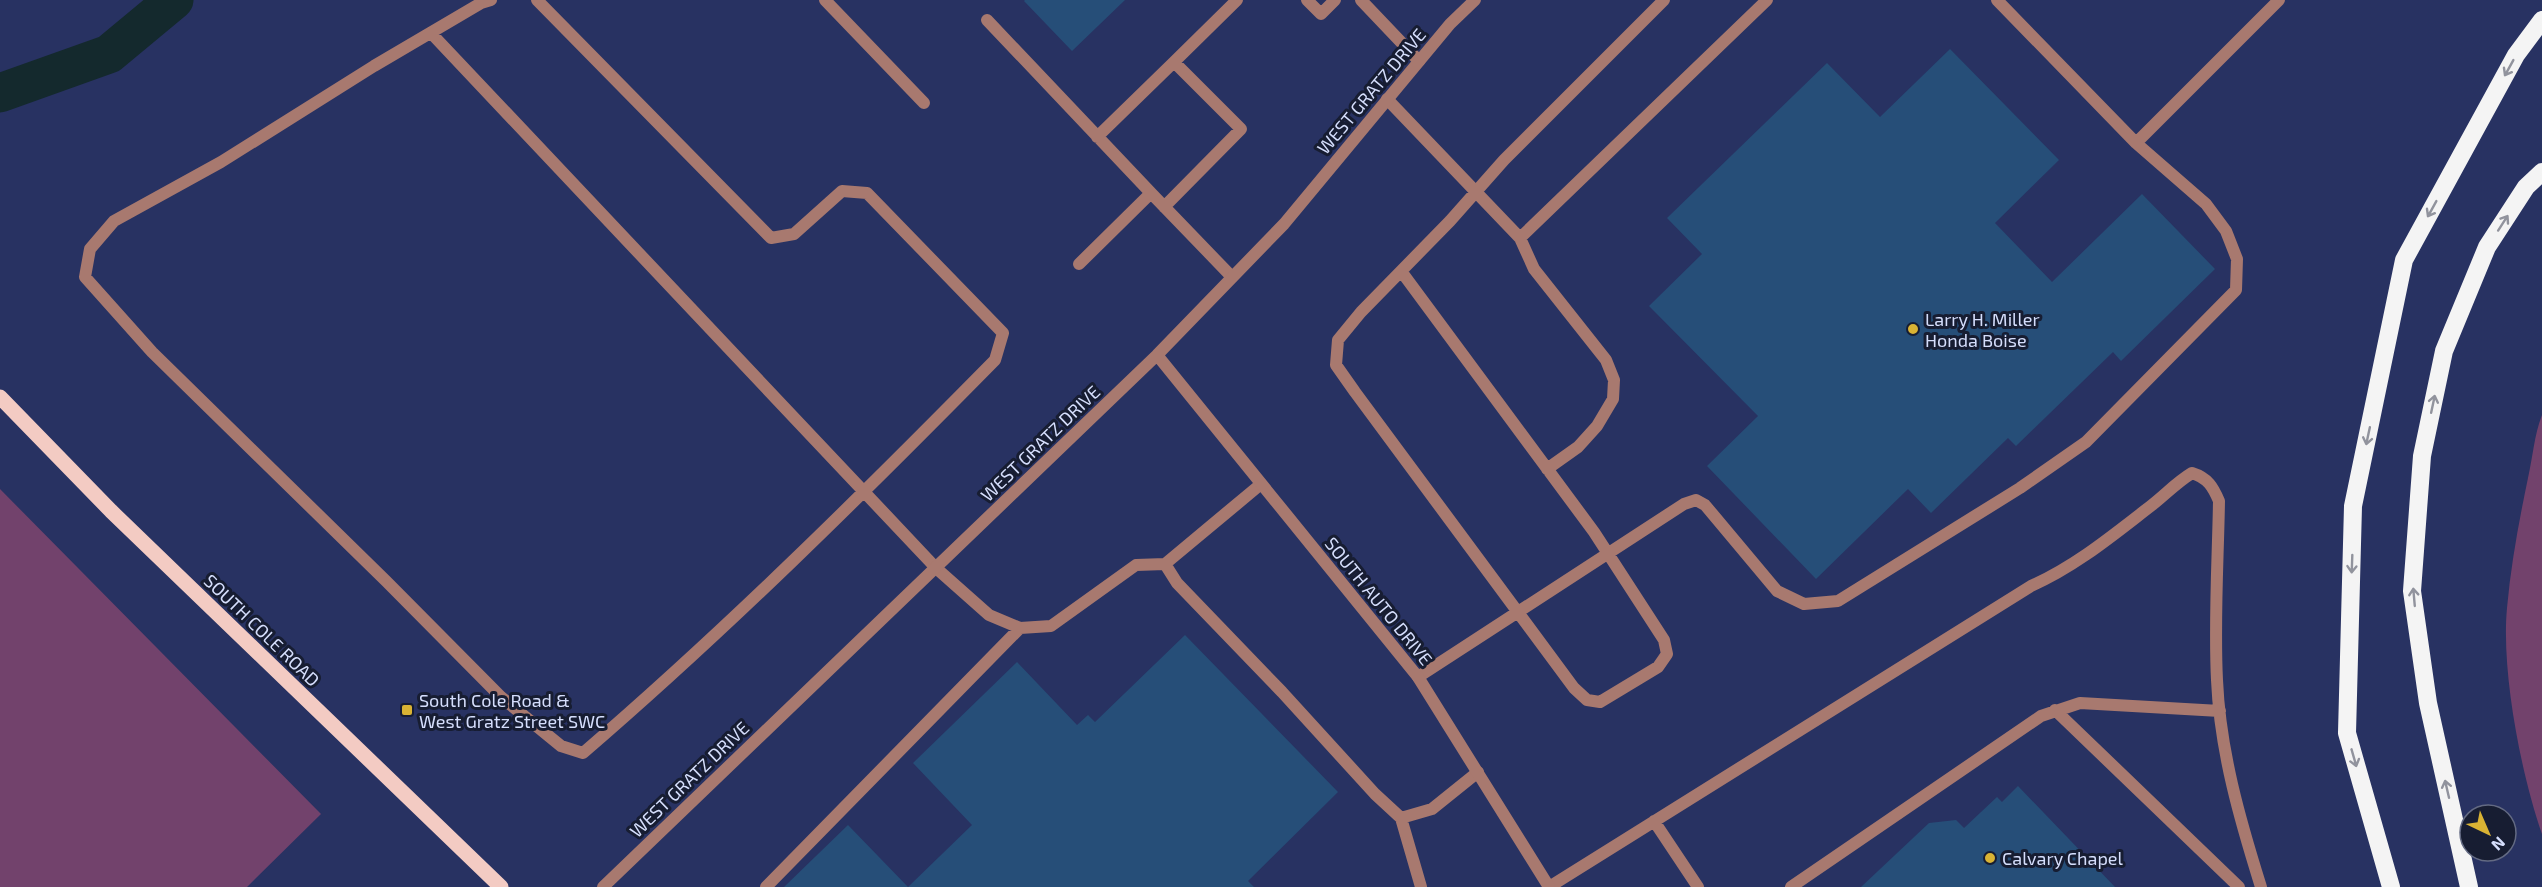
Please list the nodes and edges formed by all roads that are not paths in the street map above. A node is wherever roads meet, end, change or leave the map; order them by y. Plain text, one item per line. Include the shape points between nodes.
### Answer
1 (491, 0) edge
2 (537, 0) edge
3 (825, 0) edge
4 (1237, 0) edge
5 (1307, 0) edge
6 (1335, 0) edge
7 (1361, 0) edge
8 (1475, 0) edge
9 (1664, 0) edge
10 (1767, 0) edge
11 (1997, 0) edge
12 (2279, 0) edge
13 (987, 20) dead end
14 (2542, 20) edge
15 (432, 33) junction
16 (1419, 61) junction
17 (1174, 62) junction
18 (1387, 99) junction
19 (924, 103) dead end
20 (1097, 137) junction
21 (2136, 143) junction
22 (2542, 172) edge
23 (1476, 191) junction
24 (1150, 194) junction
25 (1164, 207) junction
26 (1520, 238) junction
27 (1079, 264) dead end
28 (1401, 271) junction
29 (1233, 277) junction
30 (1157, 355) junction
31 (0, 397) edge
32 (1547, 469) junction
33 (1261, 483) junction
34 (864, 492) junction
35 (1608, 553) junction
36 (1165, 564) junction
37 (936, 568) junction
38 (1518, 612) junction
39 (1020, 628) junction
40 (1418, 677) junction
41 (2055, 710) junction
42 (2220, 711) junction
43 (1478, 772) junction
44 (1401, 818) junction
45 (1654, 821) junction
46 (501, 887) edge
47 (603, 887) edge
48 (766, 887) edge
49 (1421, 887) edge
50 (1550, 887) edge
51 (1698, 887) edge
52 (1791, 887) edge
53 (2239, 887) edge
54 (2261, 887) edge
55 (2391, 887) edge
56 (2469, 887) edge

1 - 15 street
2 - 34 street via 771,238 794,234 842,191 867,193 1003,333 995,360
3 - 19 street
4 - 17 street
5 - 6 street via 1321,14
7 - 16 street
8 - 16 street, WEST GRATZ DRIVE
9 - 23 street
10 - 26 street
11 - 21 street
12 - 21 street
13 - 20 street
14 -> 55 highway via 2516,55 2404,260 2353,506 2347,733
15 - 34 street
15 - 34 street via 221,162 114,221 90,249 85,277 152,352 501,698 561,746 583,753 634,710
16 - 18 street, WEST GRATZ DRIVE
17 - 20 street
17 - 25 street via 1241,129
18 - 23 street
18 - 29 street, WEST GRATZ DRIVE via 1284,224
20 - 24 street
21 - 35 street via 2206,204 2226,231 2237,260 2236,290 2086,442 1838,602 1804,604 1777,591 1705,504 1696,500
56 -> 22 highway via 2428,704 2412,591 2422,456 2444,351 2487,247 2526,187
23 - 26 street
23 - 28 street
24 - 25 street
24 - 27 street
25 - 29 street
26 - 32 street via 1534,269 1606,360 1614,380 1613,399 1598,426 1578,447
28 - 32 street
28 - 38 street via 1338,340 1336,365
29 - 30 street, WEST GRATZ DRIVE
30 - 33 street, SOUTH AUTO DRIVE
30 - 37 street, WEST GRATZ DRIVE
31 - 46 main road, SOUTH COLE ROAD via 111,512
32 - 35 street
33 - 36 street
33 - 40 street, SOUTH AUTO DRIVE
34 - 37 street
35 - 38 street
35 - 38 street via 1664,640 1667,654 1658,667 1600,702 1587,700
36 - 39 street via 1136,564 1051,626
36 - 44 street via 1177,583
37 - 39 street via 989,615
37 - 47 street, WEST GRATZ DRIVE
38 - 40 street
39 - 48 street
40 - 43 street, SOUTH AUTO DRIVE
41 - 42 street via 2080,703
41 - 52 street
41 - 53 street
42 - 45 street via 2219,501 2211,484 2193,473 2179,480 2085,557 2031,586
42 - 54 street via 2238,812
43 - 44 street via 1432,809
43 - 50 street, SOUTH AUTO DRIVE
44 - 49 street
45 - 50 street
45 - 51 street

